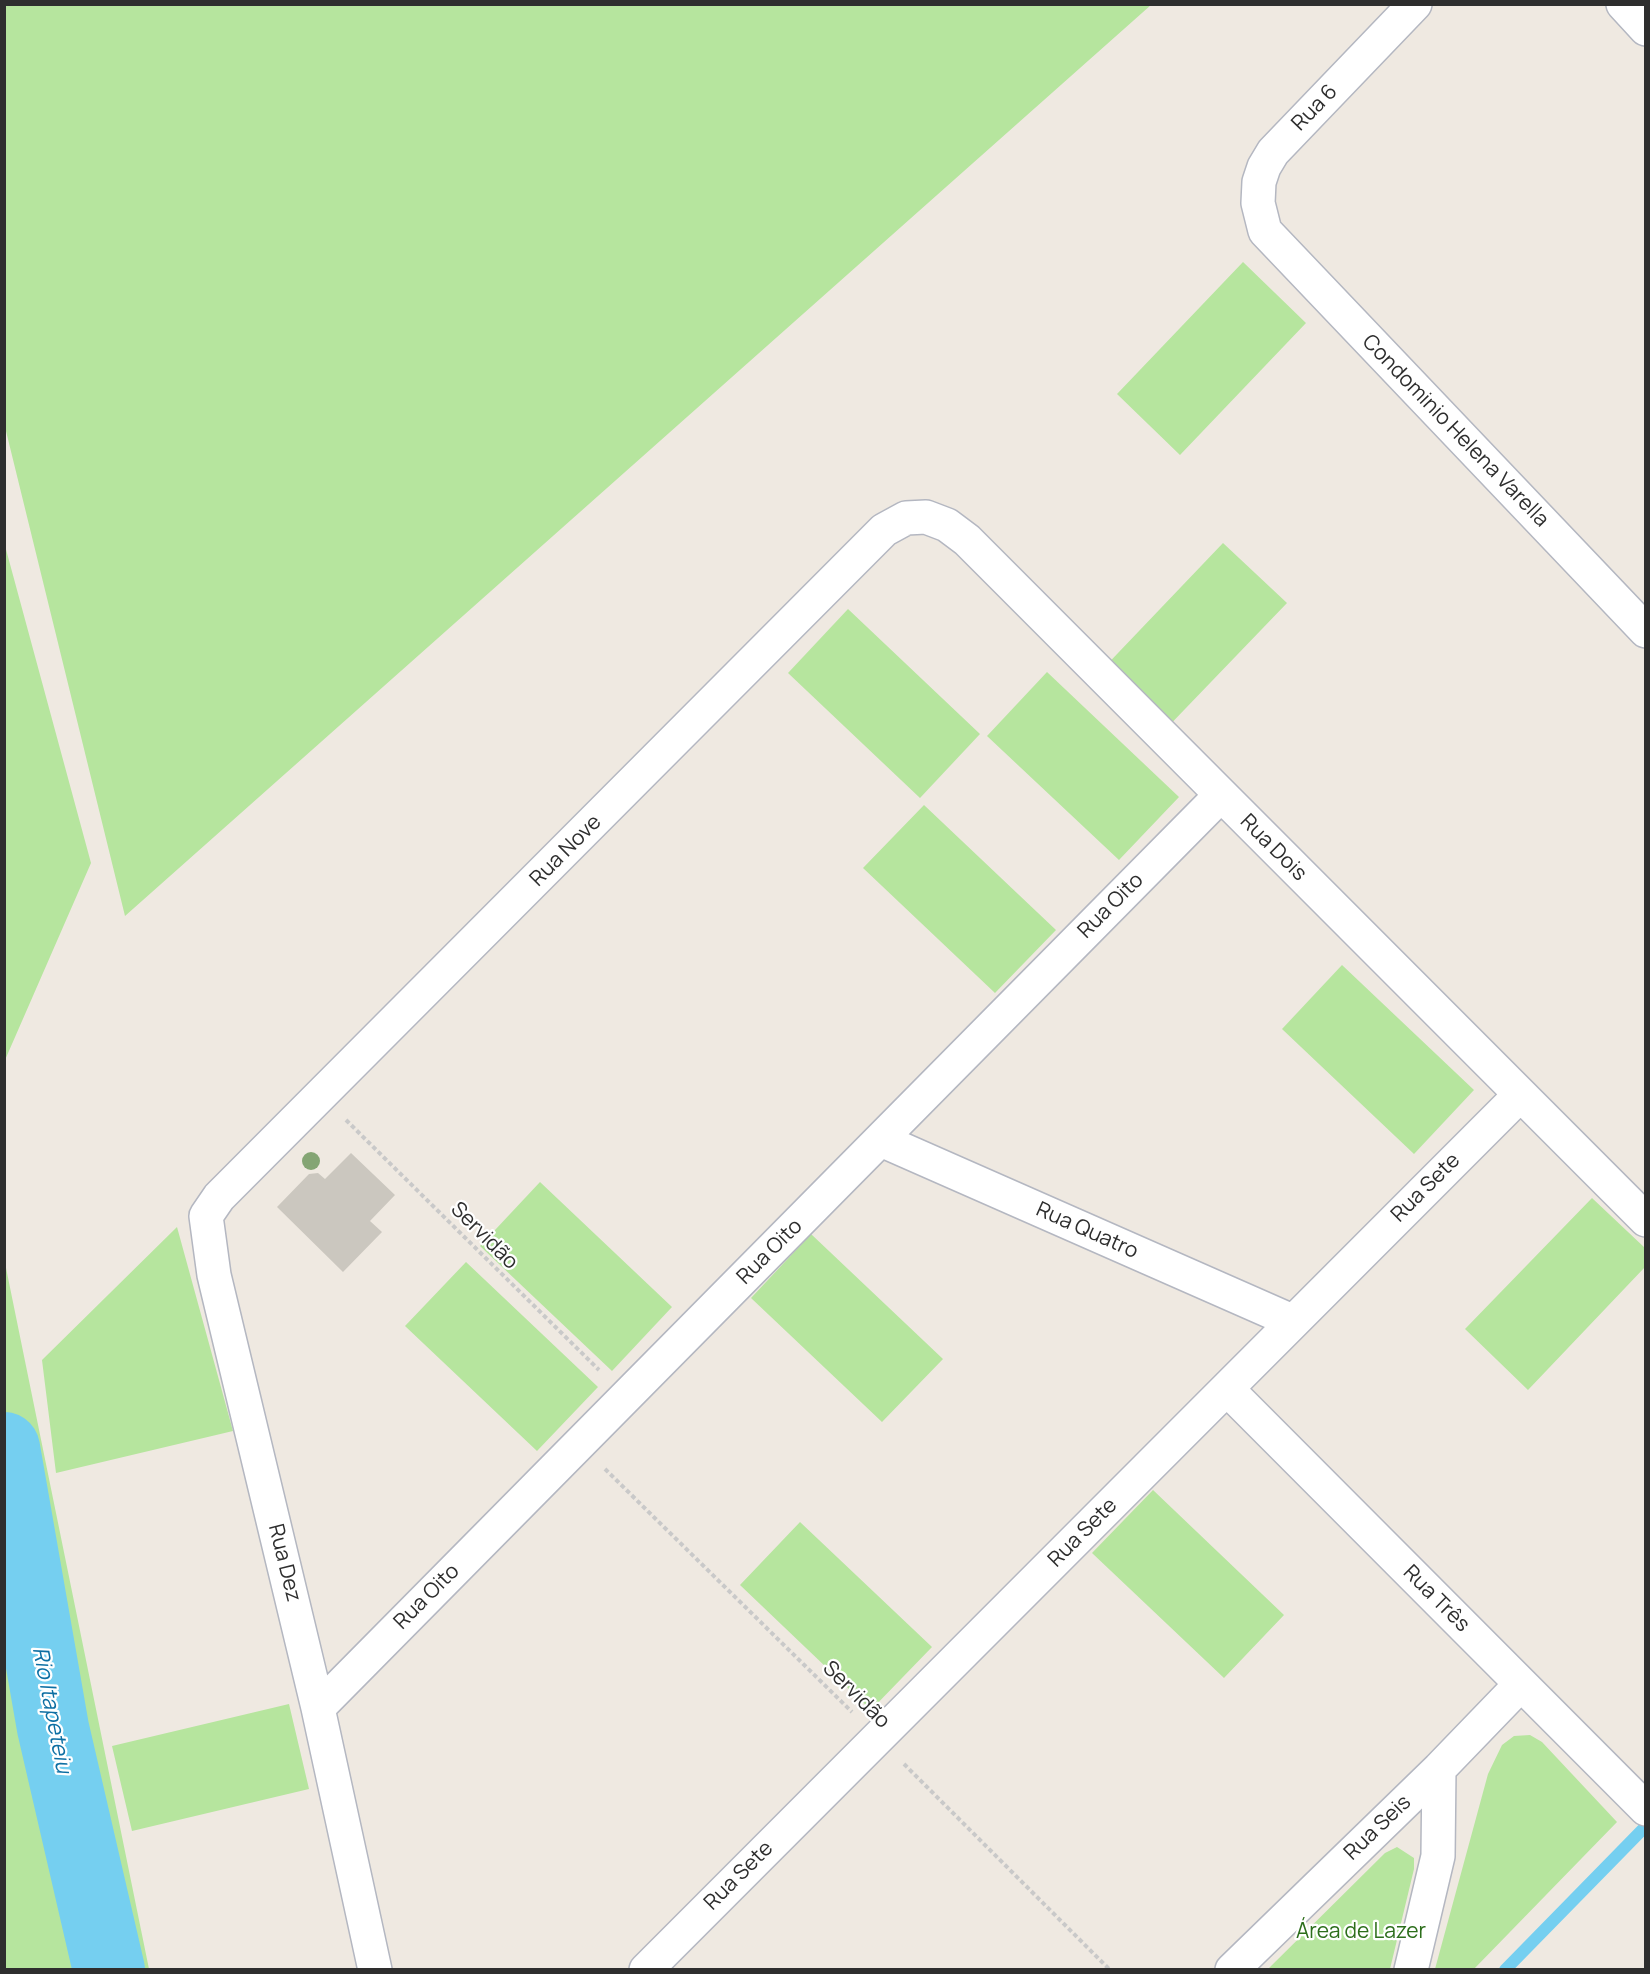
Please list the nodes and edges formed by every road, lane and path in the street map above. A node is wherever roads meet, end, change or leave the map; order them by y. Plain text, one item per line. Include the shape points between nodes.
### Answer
1 (1415, 4) edge
2 (1623, 4) edge
3 (1646, 29) edge
4 (1265, 231) joint
5 (884, 530) joint
6 (1646, 631) edge
7 (1220, 796) junction
8 (1520, 1095) junction
9 (322, 1096) junction
10 (881, 1140) junction
11 (247, 1172) joint
12 (1646, 1220) edge
13 (1292, 1321) junction
14 (1227, 1389) junction
15 (625, 1396) junction
16 (579, 1443) junction
17 (1521, 1684) junction
18 (318, 1708) junction
19 (877, 1738) junction
20 (1439, 1769) junction
21 (1642, 1805) edge
22 (375, 1970) edge
23 (646, 1970) edge
24 (1110, 1970) edge
25 (1233, 1970) edge
26 (1411, 1970) edge

1 - 4 street, Rua 6 via 1273,152 1259,182 1258,202
2 - 3 street
4 - 6 street, Condominio Helena Varella
5 - 7 street, Rua Dois via 906,518 926,517 947,525 967,540
5 - 9 street, Rua Nove
7 - 8 street, Rua Dois
7 - 10 street, Rua Oito
8 - 12 street, Rua Dois
8 - 13 street, Rua Sete
9 - 11 street, Rua Nove
9 - 15 path, Servidão
10 - 13 street, Rua Quatro
10 - 15 street, Rua Oito
11 - 18 street, Rua Dez via 210,1208 207,1231 214,1275
13 - 14 street, Rua Sete
14 - 17 street, Rua Três
14 - 19 street, Rua Sete
15 - 16 street, Rua Oito
16 - 18 street, Rua Oito
16 - 19 path, Servidão
17 - 20 street, Rua Seis
17 - 21 street, Rua Três
18 - 22 street, Rua Dez
19 - 23 street, Rua Sete
19 - 24 path, Servidão
20 - 25 street, Rua Seis
20 - 26 street via 1438,1856

